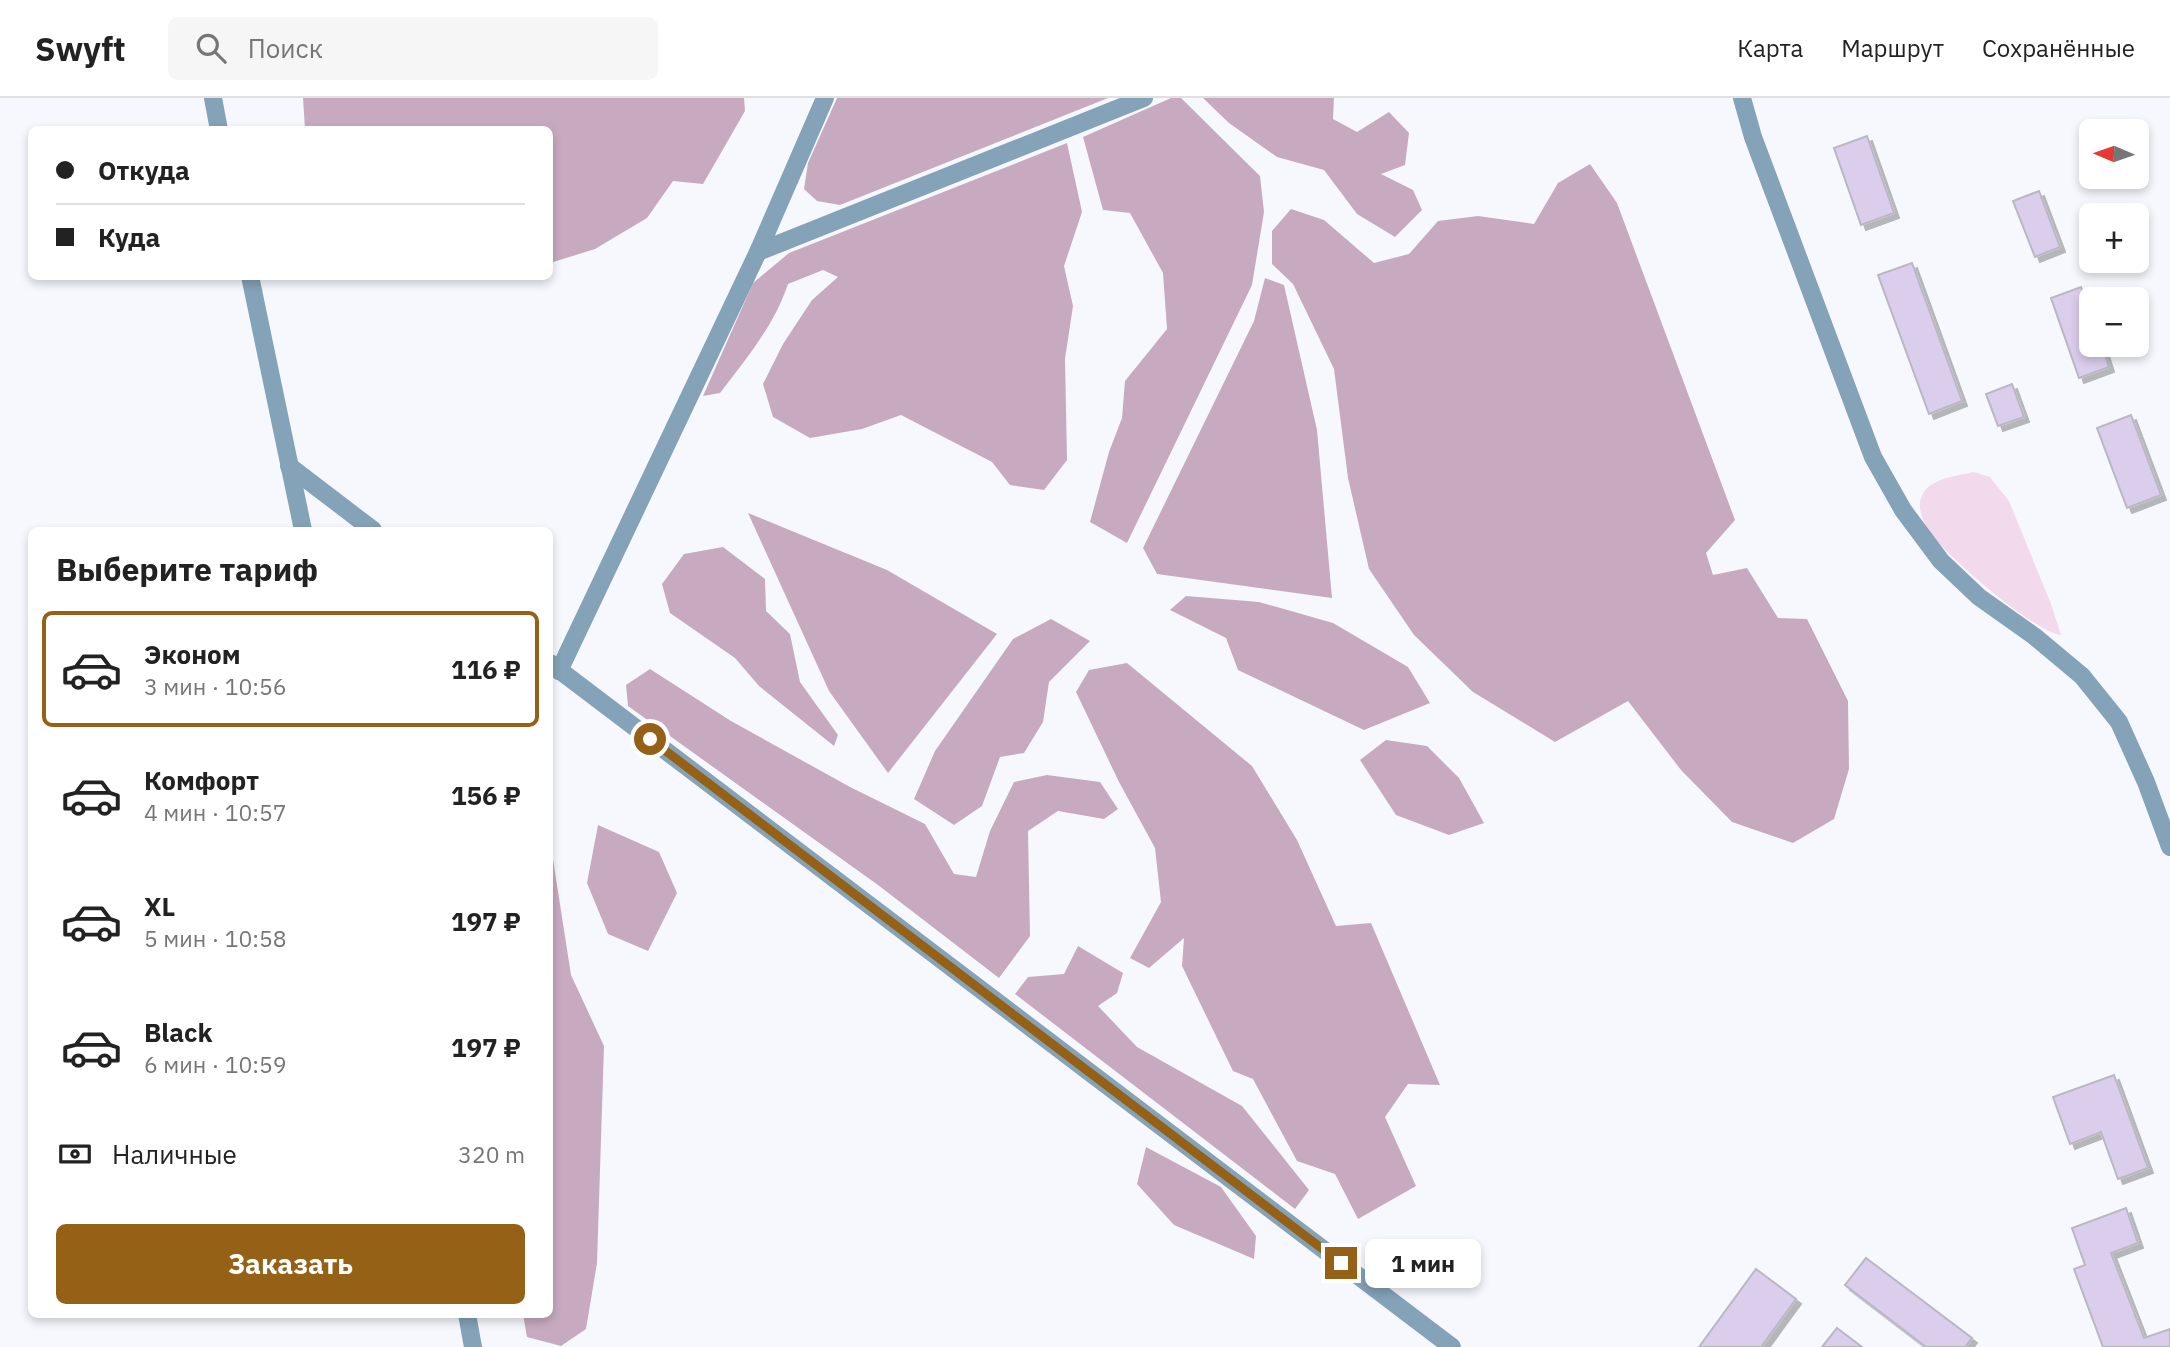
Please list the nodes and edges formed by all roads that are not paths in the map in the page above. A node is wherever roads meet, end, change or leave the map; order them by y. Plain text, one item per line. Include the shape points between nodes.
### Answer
1 (213, 98) edge
2 (825, 98) edge
3 (1144, 98) edge
4 (1742, 98) edge
5 (218, 126) edge
6 (758, 252) junction
7 (251, 280) edge
8 (289, 466) junction
9 (302, 527) edge
10 (369, 527) edge
11 (554, 667) edge
12 (2170, 847) edge
13 (468, 1318) edge
14 (474, 1347) edge
15 (1452, 1347) edge

1 - 5 street
2 - 6 street
3 - 6 street
4 - 12 street via 1872,457 1941,561 1979,597 2081,676 2119,722
6 - 11 street
7 - 8 street
8 - 9 street
8 - 10 street
11 - 15 street
13 - 14 street

